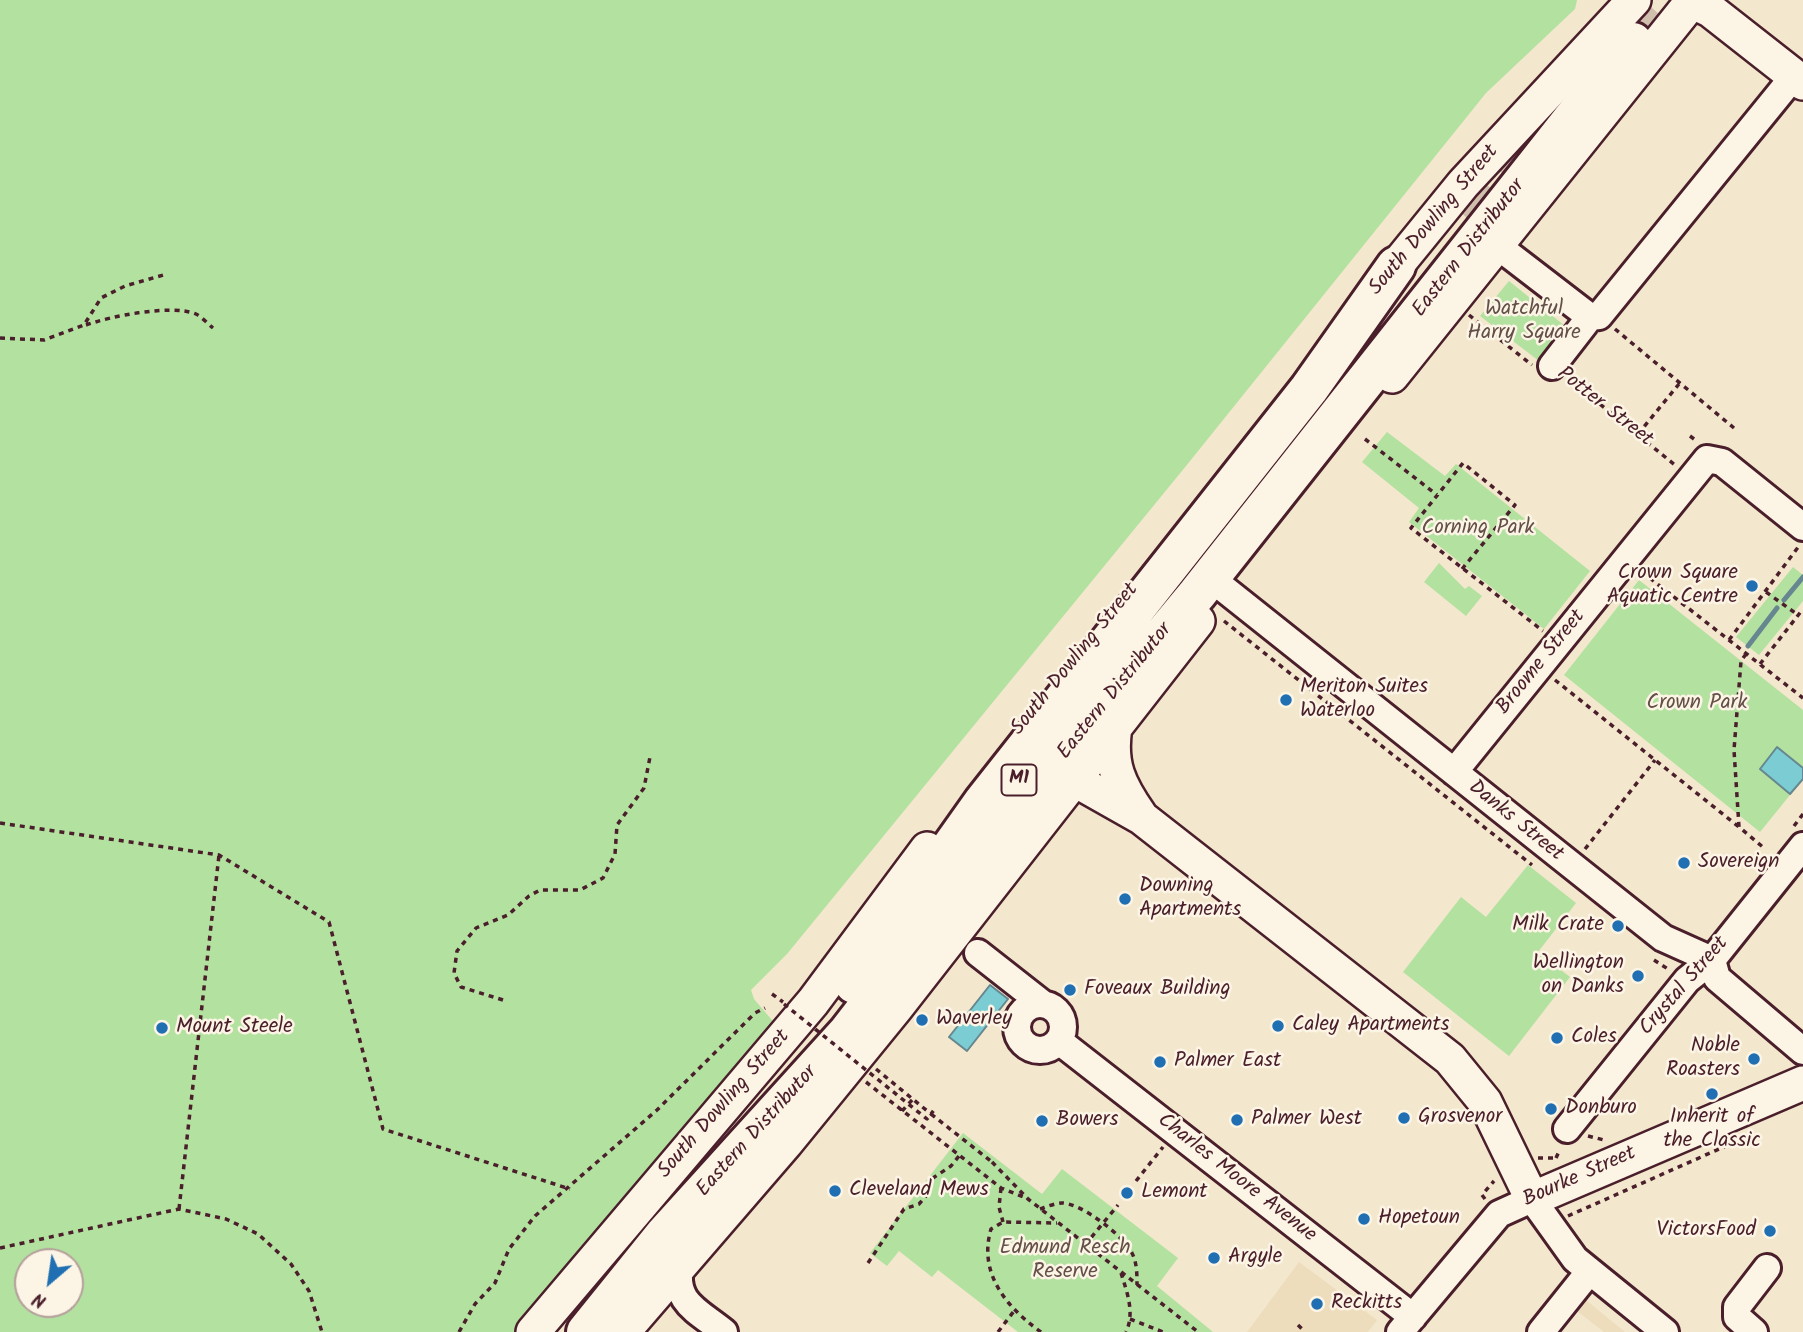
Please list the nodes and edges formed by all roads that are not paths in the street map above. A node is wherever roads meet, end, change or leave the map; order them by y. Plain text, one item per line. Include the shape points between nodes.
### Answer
1 (1606, 0) edge
2 (1634, 0) edge
3 (1691, 0) edge
4 (1633, 42) tunnel mouth
5 (1585, 50) junction
6 (1799, 79) edge
7 (1466, 217) tunnel mouth
8 (1499, 247) junction
9 (1396, 266) junction
10 (1595, 316) junction
11 (1552, 366) road end
12 (1803, 527) edge
13 (1224, 604) junction
14 (1115, 727) junction
15 (1454, 772) junction
16 (1073, 779) junction
17 (1142, 818) junction
18 (1803, 846) edge
19 (970, 946) dead end
20 (1712, 960) junction
21 (1043, 1004) junction
22 (827, 1023) junction
23 (1059, 1041) junction
24 (1803, 1051) edge
25 (1803, 1083) edge
26 (1567, 1129) dead end
27 (1532, 1199) junction
28 (680, 1264) junction
29 (1767, 1268) dead end
30 (1589, 1272) junction
31 (644, 1306) junction
32 (693, 1307) junction
33 (1407, 1325) edge
34 (533, 1332) edge
35 (559, 1332) edge
36 (586, 1332) edge
37 (623, 1332) edge
38 (724, 1332) edge
39 (1541, 1332) edge
40 (1665, 1332) edge
41 (1754, 1332) edge

1 - 5 main road
2 - 5 main road, South Dowling Street
3 - 6 main road
3 - 8 main road
4 - 36 highway, Eastern Distributor / M1 via 1197,594 1048,774 848,1032 665,1234
5 - 9 main road, South Dowling Street via 1463,184
6 - 10 street
7 - 22 highway, Eastern Distributor / M1
8 - 10 street
8 - 13 main road
9 - 22 highway via 1309,389 983,802
9 - 34 main road, South Dowling Street via 977,782 813,1002
10 - 11 street
12 - 15 street, Broome Street via 1722,462 1711,457 1703,461
13 - 14 main road
13 - 15 street, Danks Street
14 - 16 main road
14 - 17 main road via 1115,774
15 - 20 street, Danks Street via 1663,939
16 - 17 main road
16 - 28 main road via 853,1061
17 - 27 main road via 1450,1059 1485,1102
18 - 20 street, Crystal Street
19 - 21 street
20 - 24 street via 1713,971 1724,985
20 - 26 street, Crystal Street via 1687,980
21 - 23 street via 1061,1018
21 - 23 street via 1022,1014 1018,1034 1027,1046 1040,1050
22 - 35 highway, Eastern Distributor / M1 via 654,1216
23 - 33 street, Charles Moore Avenue
25 - 27 main road, Bourke Street
27 - 30 street via 1565,1249
27 - 33 street, Bourke Street via 1499,1214
28 - 31 main road
28 - 32 street via 677,1282 681,1297
29 - 41 street via 1737,1307 1737,1317
30 - 39 street
30 - 40 street
31 - 32 street
31 - 37 main road
32 - 38 street

